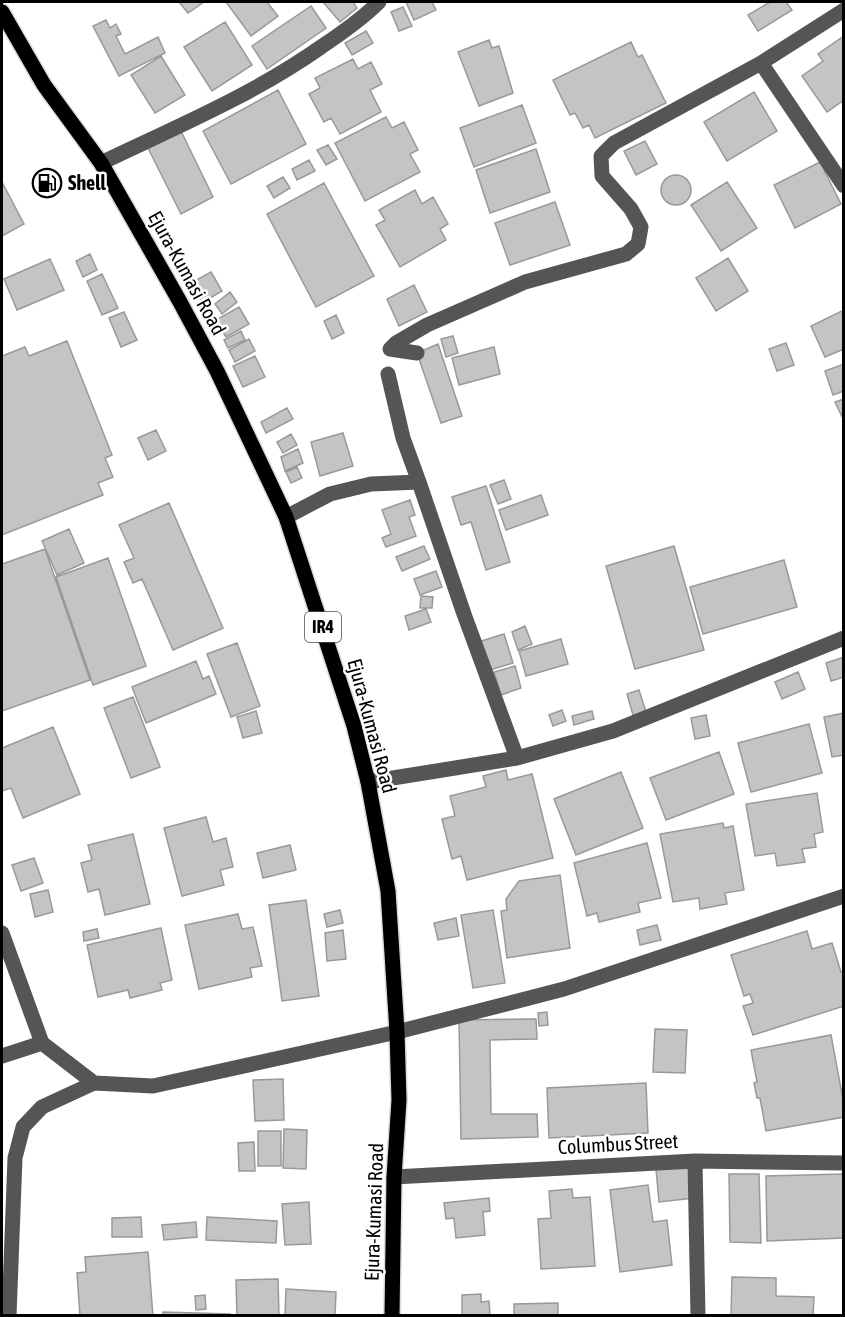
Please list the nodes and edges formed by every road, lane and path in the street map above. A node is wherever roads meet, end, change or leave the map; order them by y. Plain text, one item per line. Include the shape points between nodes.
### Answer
1 (379, 2) edge
2 (843, 10) edge
3 (2, 12) edge
4 (761, 63) junction
5 (101, 163) junction
6 (843, 186) edge
7 (417, 352) dead end
8 (388, 374) dead end
9 (419, 482) junction
10 (286, 517) junction
11 (843, 638) edge
12 (517, 758) junction
13 (368, 782) junction
14 (843, 896) edge
15 (2, 933) edge
16 (397, 1032) junction
17 (42, 1043) junction
18 (2, 1056) edge
19 (94, 1083) junction
20 (694, 1161) junction
21 (843, 1163) edge
22 (394, 1177) junction
23 (6, 1273) edge
24 (9, 1316) edge
25 (392, 1316) edge
26 (698, 1316) edge

1 - 5 street via 364,18 246,94
2 - 4 street
3 - 5 main road, Ejura-Kumasi Road / IR4 via 44,85
4 - 6 street
4 - 7 street via 614,143 601,156 602,176 641,227 638,244 626,254 525,282 427,325 390,349
5 - 10 main road, Ejura-Kumasi Road / IR4 via 186,311
8 - 9 street via 403,438
9 - 10 street via 371,484 330,494
9 - 12 street
10 - 13 main road, Ejura-Kumasi Road / IR4 via 351,716
11 - 12 street via 613,732
12 - 13 street
13 - 16 main road, Ejura-Kumasi Road / IR4 via 388,891
14 - 16 street via 564,989
15 - 17 street
16 - 19 street via 153,1086
16 - 22 main road, Ejura-Kumasi Road / IR4 via 399,1100
17 - 18 street
17 - 19 street
19 - 23 street via 42,1107 23,1127 15,1158
20 - 21 street, Columbus Street
20 - 22 street, Columbus Street
20 - 26 street
22 - 25 main road, Ejura-Kumasi Road / IR4
23 - 24 street

